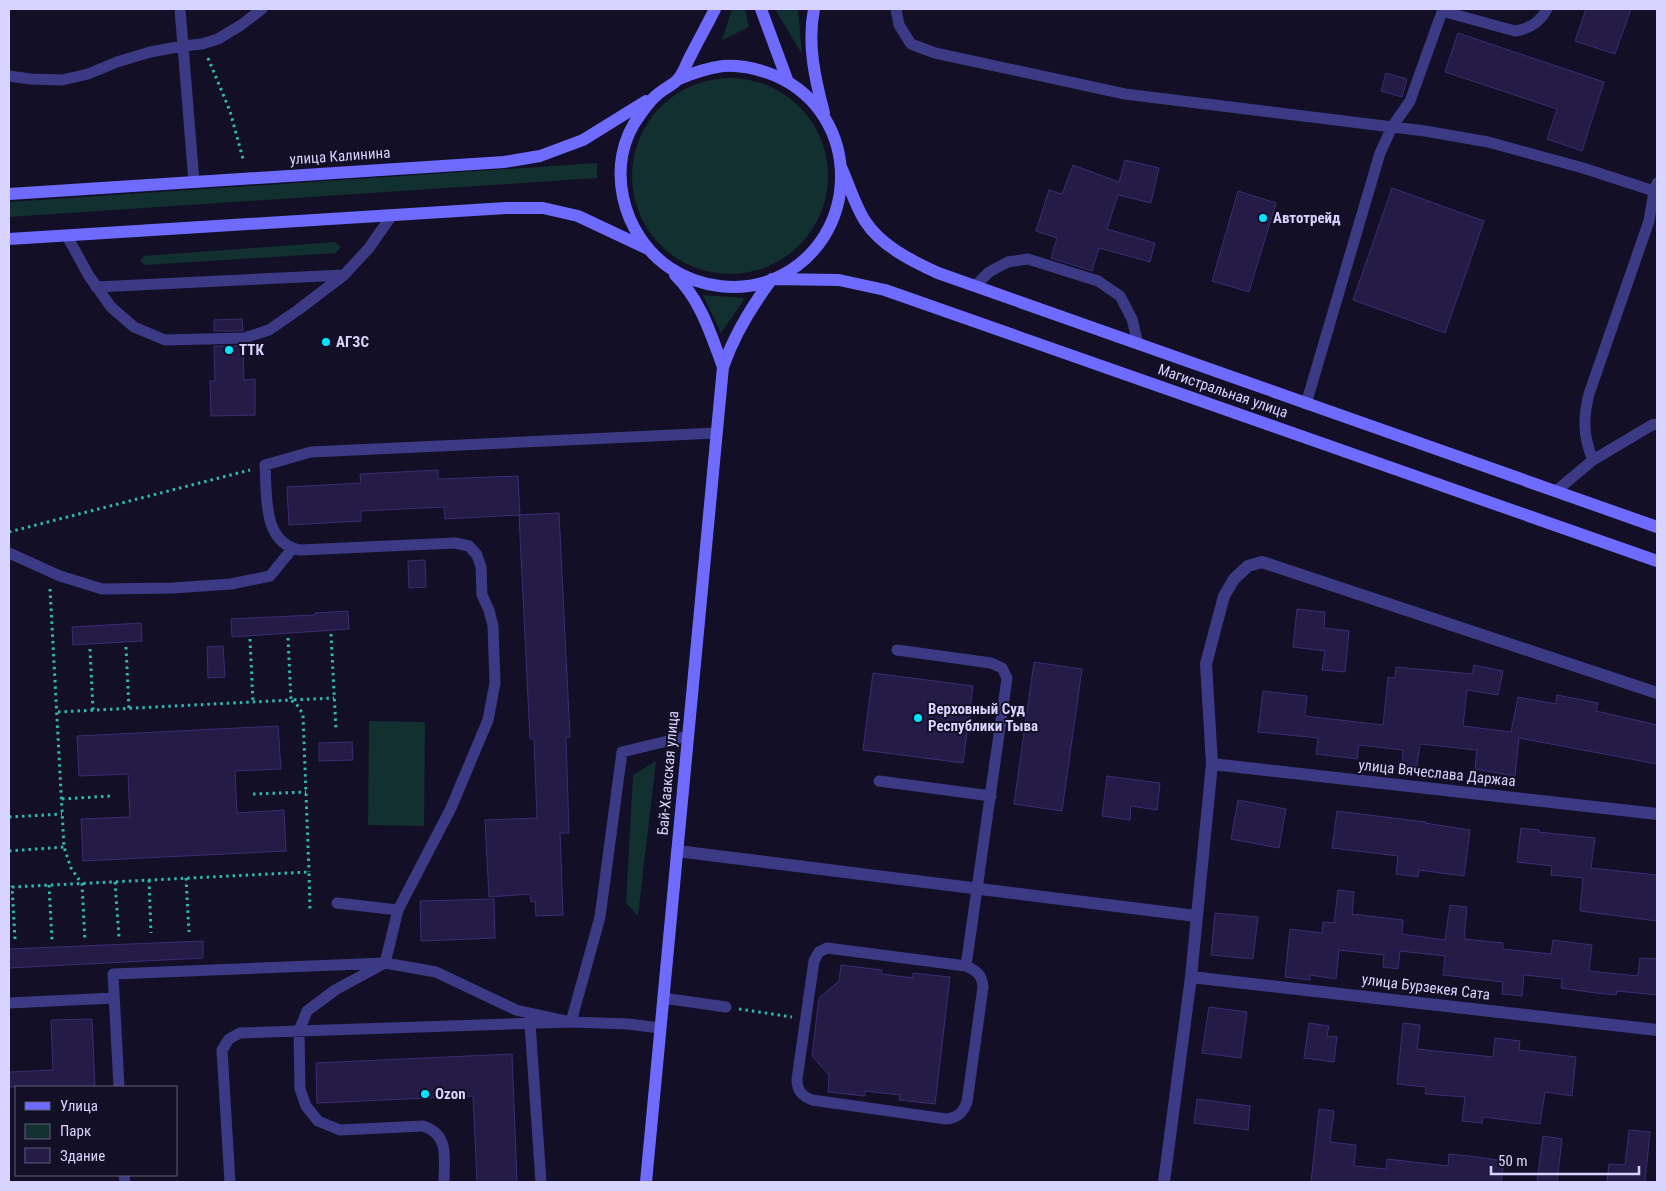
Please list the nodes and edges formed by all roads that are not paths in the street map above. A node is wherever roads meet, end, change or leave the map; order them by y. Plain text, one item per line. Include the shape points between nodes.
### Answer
1 (180, 9) edge
2 (262, 9) edge
3 (715, 9) edge
4 (761, 9) edge
5 (814, 9) edge
6 (896, 9) edge
7 (1547, 9) edge
8 (1442, 10) edge
9 (183, 46) junction
10 (9, 76) edge
11 (678, 79) junction
12 (788, 82) junction
13 (657, 94) junction
14 (825, 118) junction
15 (1392, 127) junction
16 (841, 167) junction
17 (194, 182) junction
18 (1656, 189) edge
19 (9, 194) edge
20 (392, 215) junction
21 (67, 236) junction
22 (9, 239) edge
23 (646, 248) junction
24 (660, 262) junction
25 (344, 275) junction
26 (772, 280) junction
27 (975, 286) junction
28 (96, 287) junction
29 (1138, 344) junction
30 (722, 367) junction
31 (1306, 404) junction
32 (1657, 424) edge
33 (716, 433) junction
34 (1593, 460) junction
35 (1556, 491) junction
36 (1657, 527) edge
37 (292, 548) junction
38 (9, 553) edge
39 (1657, 561) edge
40 (897, 650) dead end
41 (1657, 693) edge
42 (688, 736) junction
43 (1212, 764) junction
44 (879, 781) dead end
45 (991, 796) junction
46 (1657, 814) edge
47 (677, 851) junction
48 (977, 889) junction
49 (337, 903) dead end
50 (398, 910) junction
51 (1196, 916) junction
52 (385, 963) junction
53 (966, 966) junction
54 (1191, 977) junction
55 (114, 998) junction
56 (663, 998) junction
57 (9, 1003) edge
58 (726, 1007) road end
59 (571, 1022) junction
60 (530, 1024) junction
61 (660, 1028) junction
62 (1657, 1030) edge
63 (299, 1031) junction
64 (120, 1086) edge
65 (230, 1182) edge
66 (444, 1182) edge
67 (541, 1182) edge
68 (646, 1182) edge
69 (1164, 1182) edge

1 - 9 lane
2 - 9 lane via 218,39
3 - 11 main road
4 - 12 main road
5 - 14 main road via 812,61
6 - 15 lane via 899,25 911,44 935,53 1125,94
7 - 8 lane via 1538,23 1515,31
8 - 15 lane via 1410,101
9 - 10 lane via 150,52 62,80
9 - 17 lane
11 - 12 main road via 723,66 764,71
11 - 13 main road
12 - 14 main road
13 - 17 main road, улица Калинина via 583,140 540,156 504,162
13 - 23 main road via 638,116 626,141 620,169 622,197 631,224
14 - 16 main road via 836,141
15 - 18 lane via 1488,142
15 - 31 lane via 1380,153
16 - 26 main road via 841,188 829,228 804,261
16 - 27 main road, Магистральная улица via 865,222 878,237 913,262
17 - 19 main road, улица Калинина
18 - 34 lane via 1649,221 1584,412 1587,446
20 - 21 main road
20 - 23 main road via 543,208 578,216
20 - 25 lane via 369,248
21 - 22 main road
21 - 28 lane
23 - 24 main road
24 - 26 main road via 680,275 726,287
24 - 30 main road, Бай-Хаакская улица via 684,284 699,306
25 - 28 lane
25 - 28 lane via 270,330 244,338 165,340 134,327 111,307
26 - 30 main road, Бай-Хаакская улица via 747,316
26 - 39 main road, Магистральная улица via 839,280 885,290
27 - 29 main road, Магистральная улица
27 - 29 lane via 989,272 1008,262 1028,259 1098,281 1120,296 1132,319
29 - 31 main road, Магистральная улица
30 - 33 main road, Бай-Хаакская улица
31 - 35 main road, Магистральная улица
32 - 34 lane
33 - 37 lane via 311,452 265,465 268,518 276,536
33 - 42 main road, Бай-Хаакская улица
34 - 35 lane
35 - 36 main road, Магистральная улица
37 - 38 lane via 270,576 231,584 172,588 102,589
37 - 50 lane via 455,543 469,546 481,567 482,595 493,626 496,683 488,720 451,808
40 - 45 lane via 991,663 1005,672 1008,684
41 - 43 street via 1262,562 1248,566 1234,579 1224,596 1206,664
42 - 47 main road, Бай-Хаакская улица
42 - 59 lane via 622,752 600,918
43 - 46 street, улица Вячеслава Даржаа
43 - 51 street
44 - 45 lane
45 - 48 lane
47 - 48 street
47 - 56 main road, Бай-Хаакская улица
48 - 51 street
48 - 53 lane
49 - 50 lane
50 - 52 lane
51 - 54 street
52 - 55 lane via 113,974
52 - 59 lane via 436,972 516,1010
52 - 63 lane via 328,995 307,1012
53 - 53 lane via 827,948 819,952 814,961 797,1080 802,1095 812,1100 951,1118 961,1113 967,1102 983,986 981,976
54 - 62 street, улица Бурзекея Сата
54 - 69 street
55 - 57 lane
55 - 64 lane
56 - 58 lane
56 - 61 main road, Бай-Хаакская улица
59 - 60 lane
59 - 61 lane
60 - 63 lane
60 - 67 lane
61 - 68 main road, Бай-Хаакская улица
63 - 65 lane via 240,1033 229,1039 222,1050
63 - 66 lane via 300,1089 306,1106 318,1121 340,1130 423,1126 432,1129 444,1145

